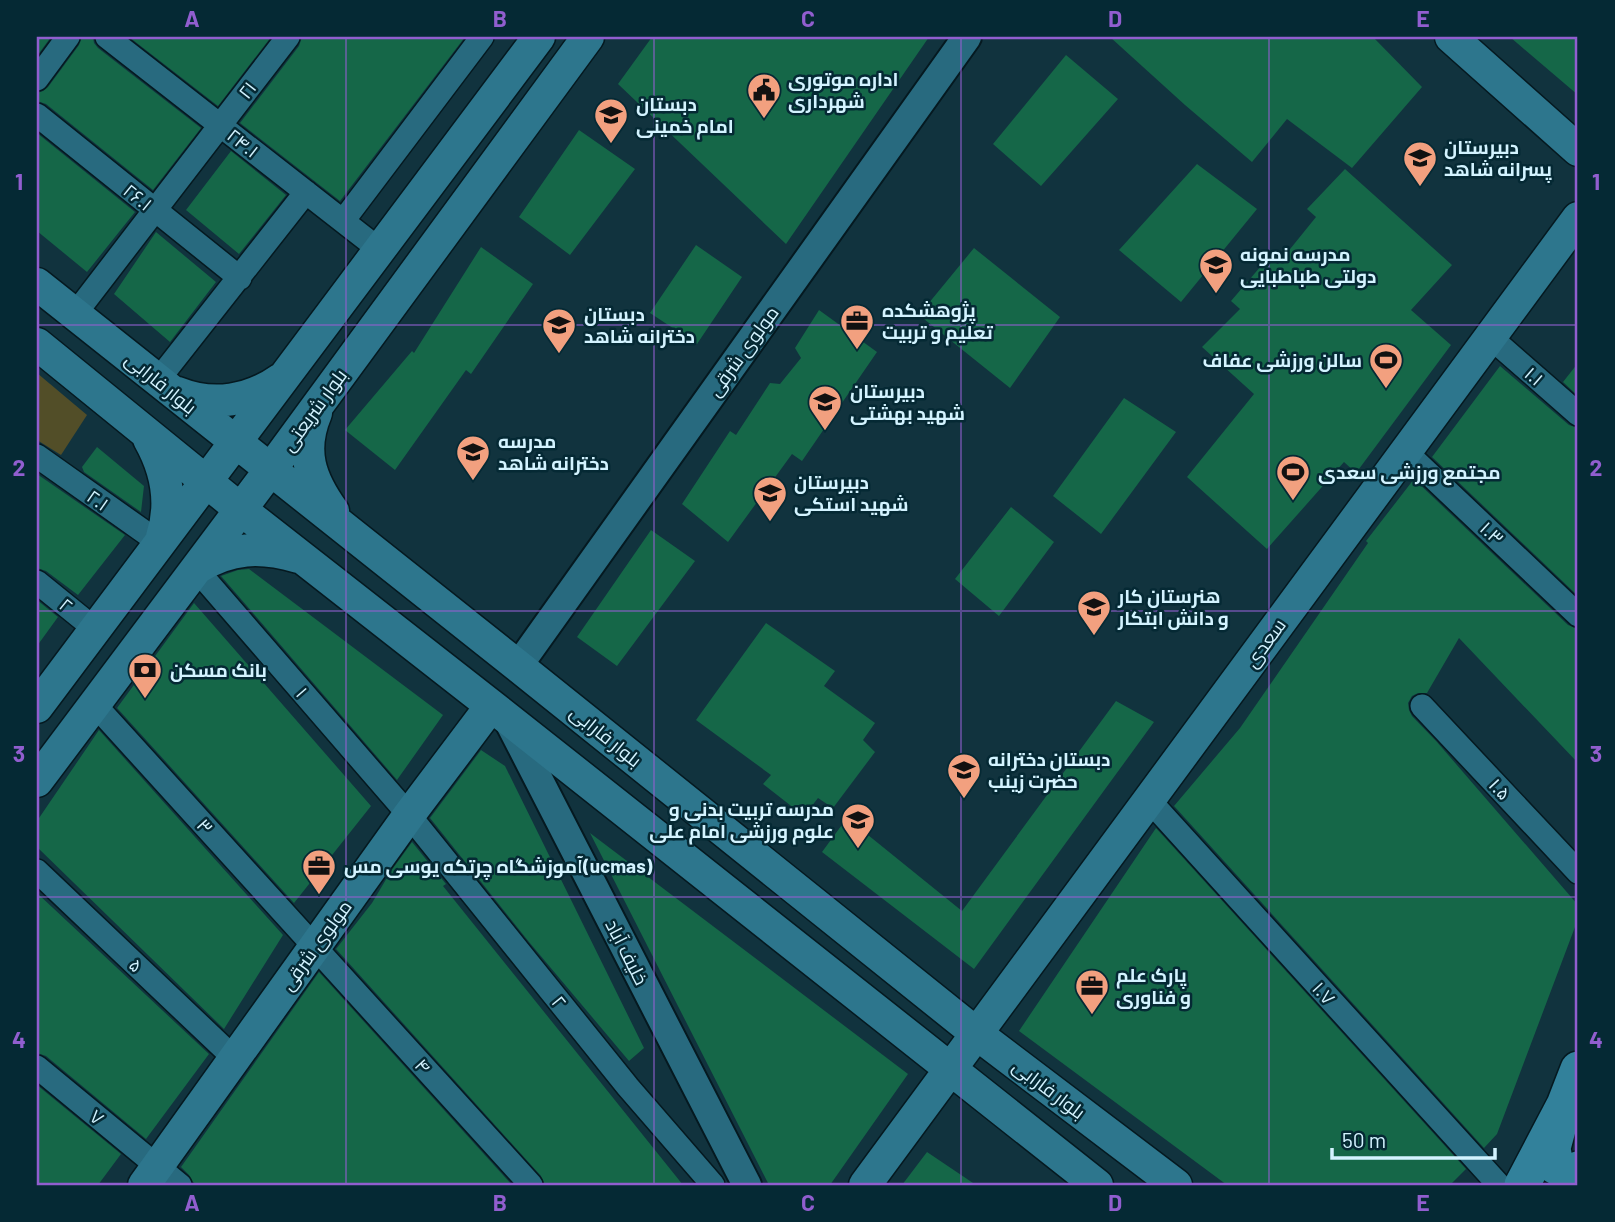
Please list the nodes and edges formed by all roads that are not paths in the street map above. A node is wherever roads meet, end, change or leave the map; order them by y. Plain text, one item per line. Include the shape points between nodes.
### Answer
1 (68, 37) edge
2 (107, 37) edge
3 (288, 37) edge
4 (482, 37) edge
5 (539, 37) edge
6 (587, 37) edge
7 (967, 37) edge
8 (1451, 37) edge
9 (37, 79) edge
10 (37, 115) edge
11 (220, 125) junction
12 (1578, 150) edge
13 (306, 192) junction
14 (154, 210) junction
15 (1578, 218) edge
16 (343, 221) junction
17 (380, 250) junction
18 (240, 278) junction
19 (37, 284) edge
20 (75, 314) junction
21 (1490, 337) junction
22 (37, 344) edge
23 (285, 376) junction
24 (164, 385) junction
25 (321, 401) junction
26 (1578, 414) edge
27 (145, 432) junction
28 (236, 443) junction
29 (1406, 452) junction
30 (37, 456) edge
31 (271, 469) junction
32 (206, 481) junction
33 (240, 509) junction
34 (343, 527) junction
35 (160, 543) junction
36 (303, 558) junction
37 (196, 569) junction
38 (37, 582) edge
39 (1578, 615) edge
40 (96, 629) junction
41 (518, 666) junction
42 (95, 705) junction
43 (1422, 706) dead end
44 (37, 707) edge
45 (499, 712) junction
46 (37, 781) edge
47 (1149, 800) junction
48 (409, 815) junction
49 (37, 871) edge
50 (1578, 872) edge
51 (315, 946) junction
52 (977, 1034) junction
53 (235, 1059) junction
54 (37, 1067) edge
55 (951, 1069) junction
56 (1578, 1069) edge
57 (1564, 1105) junction
58 (1578, 1169) edge
59 (161, 1179) edge
60 (531, 1185) edge
61 (713, 1185) edge
62 (747, 1185) edge
63 (865, 1185) edge
64 (1097, 1185) edge
65 (1176, 1185) edge
66 (1499, 1185) edge
67 (1522, 1185) edge

1 - 9 street
2 - 11 street, ۲۴.۱
3 - 11 street, ۲۱
4 - 16 street
5 - 17 main road
6 - 25 main road, بلوار شریعتی
7 - 41 street, مولوی شرقی
8 - 12 main road
10 - 14 street, ۲۶.۱
11 - 13 street, ۲۴.۱
11 - 14 street, ۲۱
13 - 16 street, ۲۴.۱
13 - 18 street
14 - 18 street, ۲۶.۱
14 - 20 street, ۲۱
15 - 21 main road, سعدی
16 - 17 street, ۲۴.۱
17 - 23 main road
18 - 24 street
19 - 20 main road, بلوار فارابی
20 - 24 main road, بلوار فارابی
21 - 26 street, ۱.۱
21 - 29 main road, سعدی
22 - 27 main road
23 - 24 main road via 262,390 230,399 200,400
23 - 25 main road via 277,402 286,417 306,413
23 - 28 main road
24 - 28 main road, بلوار فارابی
25 - 31 main road, بلوار شریعتی
25 - 34 main road via 309,429 307,452 318,489
27 - 32 main road
27 - 35 main road via 166,478 166,526
28 - 31 main road, بلوار فارابی
28 - 32 main road
29 - 39 street, ۱.۳
29 - 47 main road, سعدی
30 - 35 street, ۲.۱
31 - 33 main road, بلوار شریعتی
31 - 34 main road, بلوار فارابی
32 - 33 main road
32 - 35 main road
33 - 36 main road
33 - 37 main road, بلوار شریعتی
34 - 41 main road, بلوار فارابی
35 - 40 main road
36 - 37 main road via 249,550 228,553
36 - 45 main road
37 - 42 main road, بلوار شریعتی
37 - 48 street, ۱
38 - 40 street, ۲
40 - 44 main road
41 - 52 main road, بلوار فارابی
42 - 46 main road, بلوار شریعتی
42 - 51 street, ۳
43 - 50 street, ۱.۵
45 - 48 main road, مولوی شرقی
45 - 55 main road
45 - 62 street, خلیف آباد
47 - 52 main road, سعدی
47 - 66 street, ۱.۷
48 - 51 main road, مولوی شرقی
48 - 61 street, ۲
49 - 53 street, ۵
51 - 53 main road, مولوی شرقی
51 - 60 street, ۴
52 - 55 main road, سعدی
52 - 65 main road, بلوار فارابی
53 - 59 main road, مولوی شرقی
54 - 59 street, ۷
55 - 63 main road, سعدی
55 - 64 main road
56 - 57 main road
57 - 58 main road via 1553,1149 1556,1167 1572,1173
57 - 67 main road

